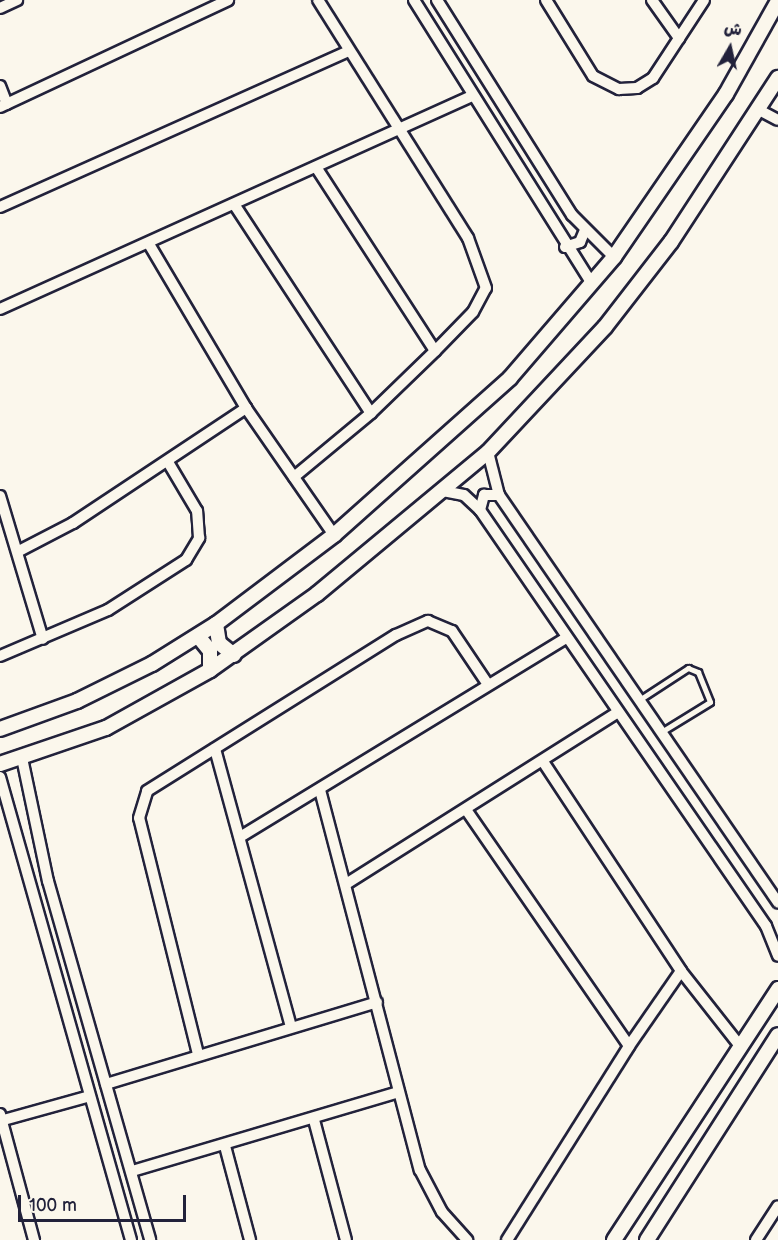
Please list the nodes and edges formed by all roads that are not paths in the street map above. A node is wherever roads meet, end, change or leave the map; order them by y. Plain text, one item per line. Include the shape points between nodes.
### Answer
1 (17, 0) edge
2 (228, 0) edge
3 (318, 0) edge
4 (414, 0) edge
5 (437, 0) edge
6 (546, 0) edge
7 (652, 0) edge
8 (704, 0) edge
9 (778, 1) edge
10 (0, 8) edge
11 (679, 38) junction
12 (349, 51) junction
13 (777, 83) edge
14 (0, 86) edge
15 (472, 96) junction
16 (4, 105) edge
17 (759, 110) junction
18 (778, 120) edge
19 (399, 127) junction
20 (316, 168) junction
21 (234, 204) junction
22 (0, 207) edge
23 (585, 230) junction
24 (149, 244) junction
25 (565, 247) junction
26 (614, 257) junction
27 (592, 284) junction
28 (0, 309) edge
29 (435, 351) junction
30 (246, 408) junction
31 (371, 413) junction
32 (488, 452) junction
33 (168, 462) junction
34 (294, 477) junction
35 (443, 491) junction
36 (499, 495) junction
37 (0, 496) edge
38 (480, 510) junction
39 (334, 535) junction
40 (19, 551) junction
41 (216, 624) junction
42 (198, 636) junction
43 (566, 638) junction
44 (43, 639) junction
45 (234, 655) junction
46 (0, 656) edge
47 (210, 670) junction
48 (487, 683) junction
49 (637, 700) junction
50 (618, 712) junction
51 (0, 729) edge
52 (659, 733) junction
53 (215, 749) junction
54 (22, 758) junction
55 (544, 763) junction
56 (0, 764) edge
57 (0, 777) edge
58 (320, 790) junction
59 (28, 796) junction
60 (8, 802) junction
61 (467, 811) junction
62 (240, 837) junction
63 (346, 884) junction
64 (778, 903) edge
65 (766, 926) junction
66 (778, 927) edge
67 (778, 956) edge
68 (681, 971) junction
69 (778, 989) edge
70 (377, 1002) junction
71 (291, 1027) junction
72 (778, 1035) edge
73 (629, 1046) junction
74 (740, 1046) junction
75 (198, 1054) junction
76 (106, 1084) junction
77 (399, 1092) junction
78 (90, 1096) junction
79 (1, 1118) edge
80 (314, 1120) junction
81 (225, 1146) junction
82 (132, 1171) junction
83 (778, 1206) edge
84 (34, 1240) edge
85 (131, 1240) edge
86 (150, 1240) edge
87 (250, 1240) edge
88 (346, 1240) edge
89 (467, 1240) edge
90 (507, 1240) edge
91 (614, 1240) edge
92 (647, 1240) edge
93 (756, 1240) edge

1 - 10 street
2 - 16 street
3 - 12 street
4 - 15 street
5 - 23 street
6 - 11 street via 593,76 619,89 637,88 653,78
7 - 11 street
8 - 11 street
9 - 26 street via 726,94
12 - 19 street
12 - 22 street
13 - 17 street
14 - 16 street
15 - 19 street
15 - 25 street
17 - 18 street
17 - 32 street via 671,242 605,327
19 - 20 street
19 - 29 street via 468,238 486,277 483,300
20 - 21 street
20 - 29 street
21 - 24 street
21 - 31 street
23 - 25 street via 580,242
23 - 26 street
24 - 28 street
24 - 30 street
25 - 27 street
26 - 27 street
27 - 39 street via 510,378
29 - 31 street
30 - 33 street
30 - 34 street
31 - 34 street
32 - 35 street
32 - 36 street
33 - 40 street
33 - 44 street via 197,511 195,549 170,572 108,610
34 - 39 street
35 - 38 street via 464,495
35 - 45 street
36 - 38 street via 484,495
36 - 49 street
37 - 40 street
38 - 43 street
39 - 41 street
40 - 44 street
41 - 42 street
41 - 45 street via 219,643
42 - 47 street via 210,651
42 - 51 street via 77,701
43 - 48 street
43 - 50 street
44 - 46 street
45 - 47 street
47 - 54 street via 106,728
48 - 53 street via 452,631 428,621 396,635
48 - 58 street
49 - 52 street
49 - 52 lane via 688,668 698,672 710,702
50 - 55 street
50 - 65 street
52 - 64 street
53 - 62 street
53 - 75 street via 147,791 139,818
54 - 56 street
54 - 59 street
55 - 61 street
55 - 68 street
57 - 60 street
58 - 62 street
58 - 63 street
59 - 60 street
59 - 76 street
60 - 78 street
61 - 63 street
61 - 73 street
62 - 71 street
63 - 70 street
65 - 66 street
65 - 67 street
68 - 73 street
68 - 74 street
69 - 74 street
70 - 71 street
70 - 77 street
71 - 75 street
72 - 92 street
73 - 90 street
74 - 91 street
75 - 76 street
76 - 82 street
77 - 80 street
77 - 89 street via 430,1194
78 - 79 street
78 - 85 street
79 - 84 street
80 - 81 street
80 - 88 street
81 - 82 street
81 - 87 street
82 - 86 street
83 - 93 street

